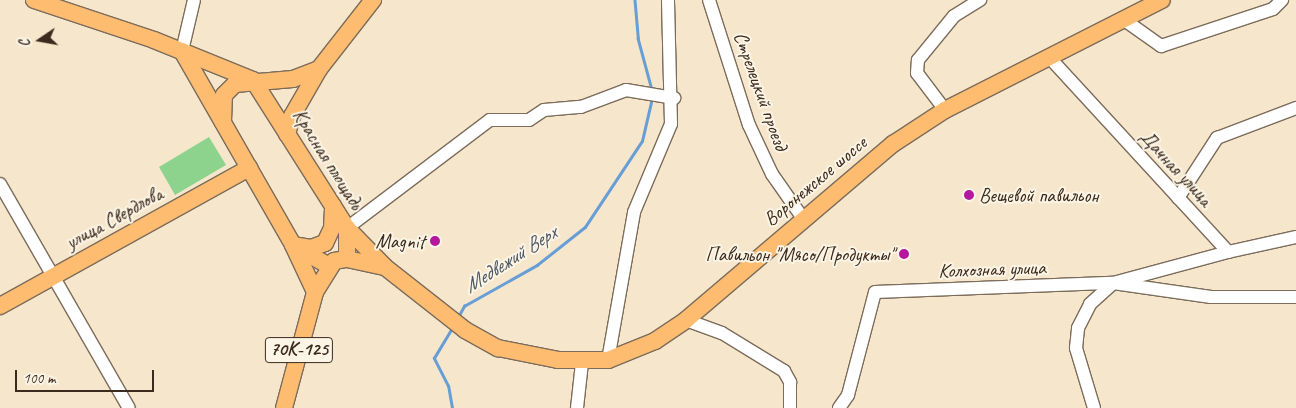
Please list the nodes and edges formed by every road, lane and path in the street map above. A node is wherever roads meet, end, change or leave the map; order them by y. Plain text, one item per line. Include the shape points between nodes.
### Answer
1 (34, 0) edge
2 (194, 0) edge
3 (373, 0) edge
4 (668, 0) edge
5 (709, 0) edge
6 (980, 0) edge
7 (1162, 0) edge
8 (1282, 0) edge
9 (1123, 19) junction
10 (182, 51) junction
11 (1049, 57) junction
12 (320, 69) junction
13 (253, 80) junction
14 (674, 98) junction
15 (1296, 108) edge
16 (945, 110) junction
17 (224, 124) junction
18 (287, 134) junction
19 (249, 168) junction
20 (0, 184) edge
21 (1178, 198) junction
22 (333, 206) junction
23 (802, 217) junction
24 (347, 228) junction
25 (1296, 237) edge
26 (294, 245) junction
27 (1228, 252) junction
28 (347, 258) junction
29 (329, 266) junction
30 (386, 268) junction
31 (52, 276) junction
32 (1113, 283) junction
33 (315, 292) junction
34 (1296, 297) edge
35 (0, 306) edge
36 (686, 320) junction
37 (608, 360) junction
38 (582, 363) junction
39 (128, 408) edge
40 (284, 408) edge
41 (577, 408) edge
42 (790, 408) edge
43 (839, 408) edge
44 (1094, 408) edge

1 - 10 main road
2 - 10 street
3 - 12 main road
4 - 14 street
5 - 23 street, Стрелецкий проезд via 749,125 772,174
6 - 16 street via 954,16 918,60 917,73
7 - 9 main road, Воронежское шоссе
8 - 9 street via 1272,9 1161,46
9 - 11 main road, Воронежское шоссе
10 - 13 main road
10 - 17 main road
11 - 16 main road, Воронежское шоссе
11 - 21 street, Дачная улица
12 - 13 main road via 293,79
12 - 18 main road via 292,116
13 - 17 main road via 234,84 224,95
13 - 18 main road, Красная площадь
14 - 24 street via 626,90 581,107 544,110 529,120 490,120
14 - 37 street via 668,141 634,212
15 - 21 street via 1217,138
16 - 23 main road, Воронежское шоссе via 893,144
17 - 19 main road
18 - 22 main road, Красная площадь
19 - 26 main road
19 - 31 main road, улица Свердлова
20 - 31 street
21 - 27 street, Дачная улица
22 - 24 main road, Красная площадь
22 - 26 main road via 332,228 325,243 311,248
23 - 36 main road, Воронежское шоссе
24 - 28 main road, Красная площадь
24 - 30 main road, Воронежское шоссе
25 - 27 street
26 - 29 main road
26 - 33 main road
27 - 32 street, Колхозная улица
28 - 29 main road
28 - 30 main road
29 - 33 main road
30 - 38 main road, Воронежское шоссе via 465,330 498,348
31 - 35 main road, улица Свердлова
31 - 39 street
32 - 34 street via 1211,297
32 - 43 street, Колхозная улица via 875,292 848,395
32 - 44 street via 1090,304 1078,328 1076,348
33 - 40 main road, 70К-125
36 - 37 main road, Воронежское шоссе via 655,341
36 - 42 street via 722,333 784,371 790,382
37 - 38 main road, Воронежское шоссе
38 - 41 street

